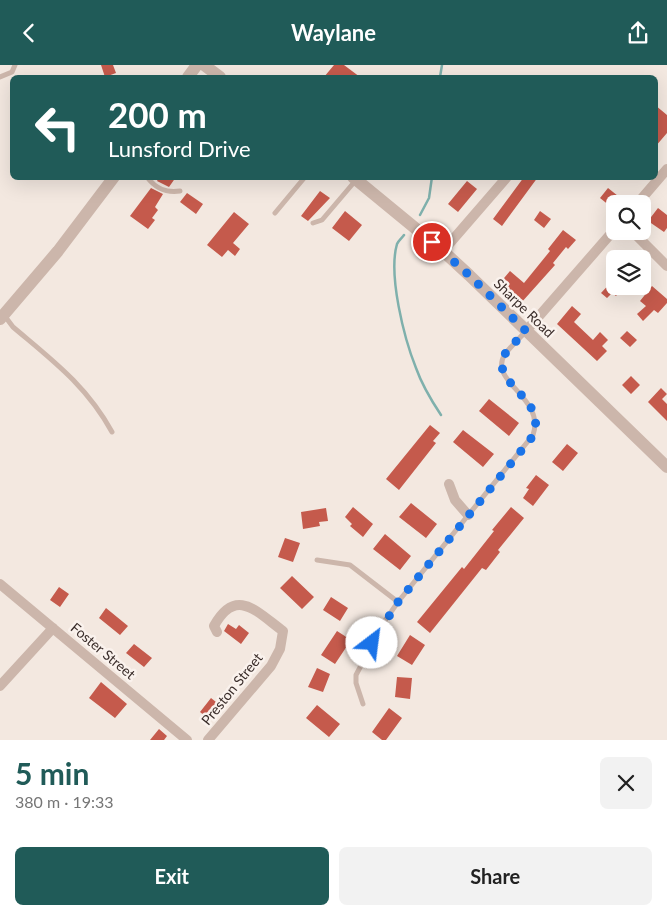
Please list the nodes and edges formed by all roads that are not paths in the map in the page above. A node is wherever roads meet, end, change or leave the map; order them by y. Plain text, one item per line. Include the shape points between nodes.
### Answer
1 (15, 65) edge
2 (204, 65) edge
3 (217, 75) edge
4 (0, 77) edge
5 (667, 169) edge
6 (112, 180) edge
7 (151, 180) edge
8 (302, 180) edge
9 (353, 180) edge
10 (355, 180) edge
11 (504, 180) edge
12 (658, 180) edge
13 (658, 180) edge
14 (180, 191) dead end
15 (645, 195) edge
16 (274, 213) dead end
17 (313, 223) dead end
18 (606, 239) edge
19 (641, 240) edge
20 (443, 251) junction
21 (667, 266) edge
22 (2, 317) edge
23 (526, 331) junction
24 (112, 432) dead end
25 (667, 467) edge
26 (449, 484) dead end
27 (468, 515) junction
28 (317, 560) dead end
29 (0, 584) edge
30 (398, 602) junction
31 (53, 628) junction
32 (217, 632) dead end
33 (0, 686) edge
34 (363, 705) dead end
35 (187, 740) edge
36 (208, 740) edge

1 - 4 lane via 12,72
2 - 3 street
5 - 12 street
6 - 22 street
7 - 14 lane via 164,191
8 - 16 lane
9 - 17 lane via 322,220
10 - 20 street, Sharpe Road
11 - 20 street
13 - 15 street
18 - 23 street
19 - 21 street
20 - 23 street, Sharpe Road
22 - 24 lane via 81,387
23 - 25 street, Sharpe Road
23 - 27 lane via 505,354 502,369 534,410 536,427 530,440
26 - 27 street via 455,501
27 - 30 lane
28 - 30 lane via 350,565
29 - 31 street, Foster Street
30 - 34 lane via 356,675
31 - 33 street
31 - 35 street, Foster Street
32 - 36 street, Preston Street via 214,626 221,613 234,605 247,605 283,631 280,649 271,666

